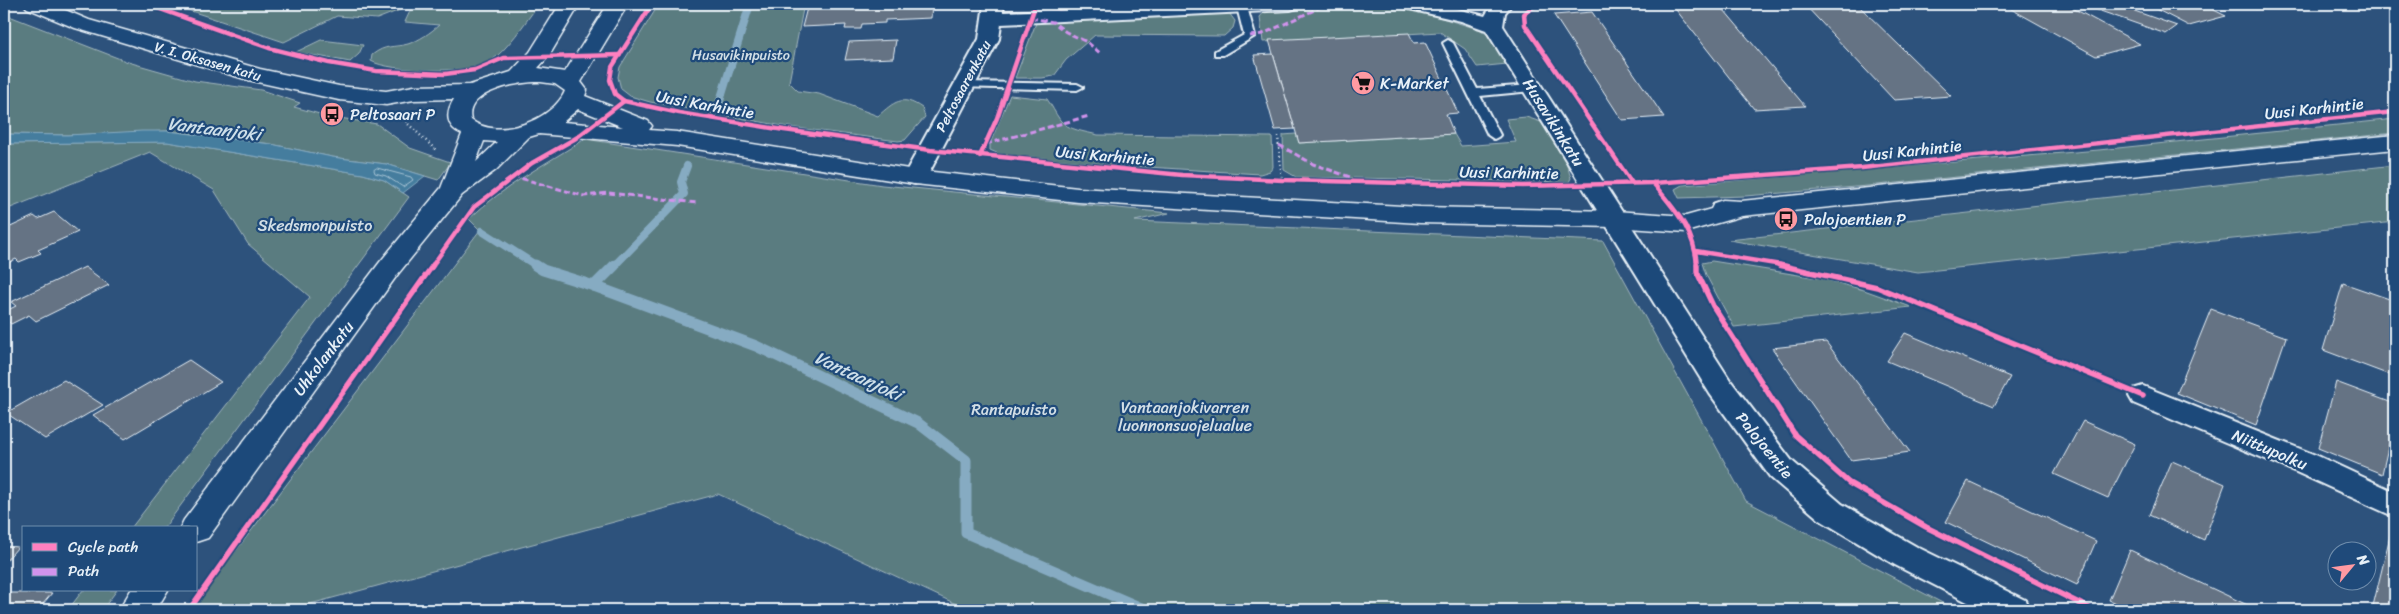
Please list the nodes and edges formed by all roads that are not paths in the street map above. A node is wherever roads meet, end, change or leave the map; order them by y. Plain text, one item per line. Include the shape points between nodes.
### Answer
1 (34, 4) edge
2 (570, 4) edge
3 (618, 4) edge
4 (1290, 4) edge
5 (1412, 4) edge
6 (1502, 4) edge
7 (1242, 7) junction
8 (993, 11) edge
9 (1493, 26) junction
10 (1448, 43) dead end
11 (1219, 53) dead end
12 (519, 76) junction
13 (963, 85) junction
14 (1077, 87) dead end
15 (1533, 88) junction
16 (572, 91) junction
17 (476, 92) junction
18 (1474, 93) junction
19 (386, 98) junction
20 (458, 114) junction
21 (529, 129) junction
22 (475, 132) junction
23 (1494, 135) dead end
24 (677, 139) junction
25 (2395, 142) edge
26 (915, 177) junction
27 (453, 190) junction
28 (1616, 219) junction
29 (2143, 396) dead end
30 (2395, 505) edge
31 (198, 526) edge
32 (150, 592) edge
33 (136, 610) edge
34 (2012, 610) edge

1 - 19 street, V. I. Oksasen katu via 82,24 256,75 339,93
2 - 12 street via 538,56
3 - 16 street
4 - 7 street, Peltosaarenkatu
5 - 9 street via 1468,16
6 - 9 street via 1494,12
7 - 8 street, Peltosaarenkatu via 1032,18
7 - 11 lane via 1250,36
8 - 13 street, Peltosaarenkatu via 989,39
9 - 15 street, Husavikinkatu
10 - 18 lane
12 - 16 street via 549,75
12 - 17 street
13 - 14 lane
13 - 26 street, Peltosaarenkatu
15 - 18 lane
15 - 28 street, Husavikinkatu
16 - 21 street via 567,110 554,120
16 - 24 street
17 - 19 street, V. I. Oksasen katu via 414,93
17 - 20 street via 466,99
18 - 23 lane
19 - 20 street, V. I. Oksasen katu via 398,107
20 - 22 street via 459,121
21 - 22 street via 505,134
21 - 24 street
21 - 27 street, Uhkolankatu
22 - 27 street, Uhkolankatu
24 - 26 street
25 - 28 street via 1741,209 1686,224
26 - 28 street via 1078,195 1299,209
27 - 31 street, Uhkolankatu via 389,268
28 - 34 street, Palojoentie via 1720,387 1780,469 1832,512 1906,556
29 - 30 street, Niittupolku via 2307,464
32 - 33 street

